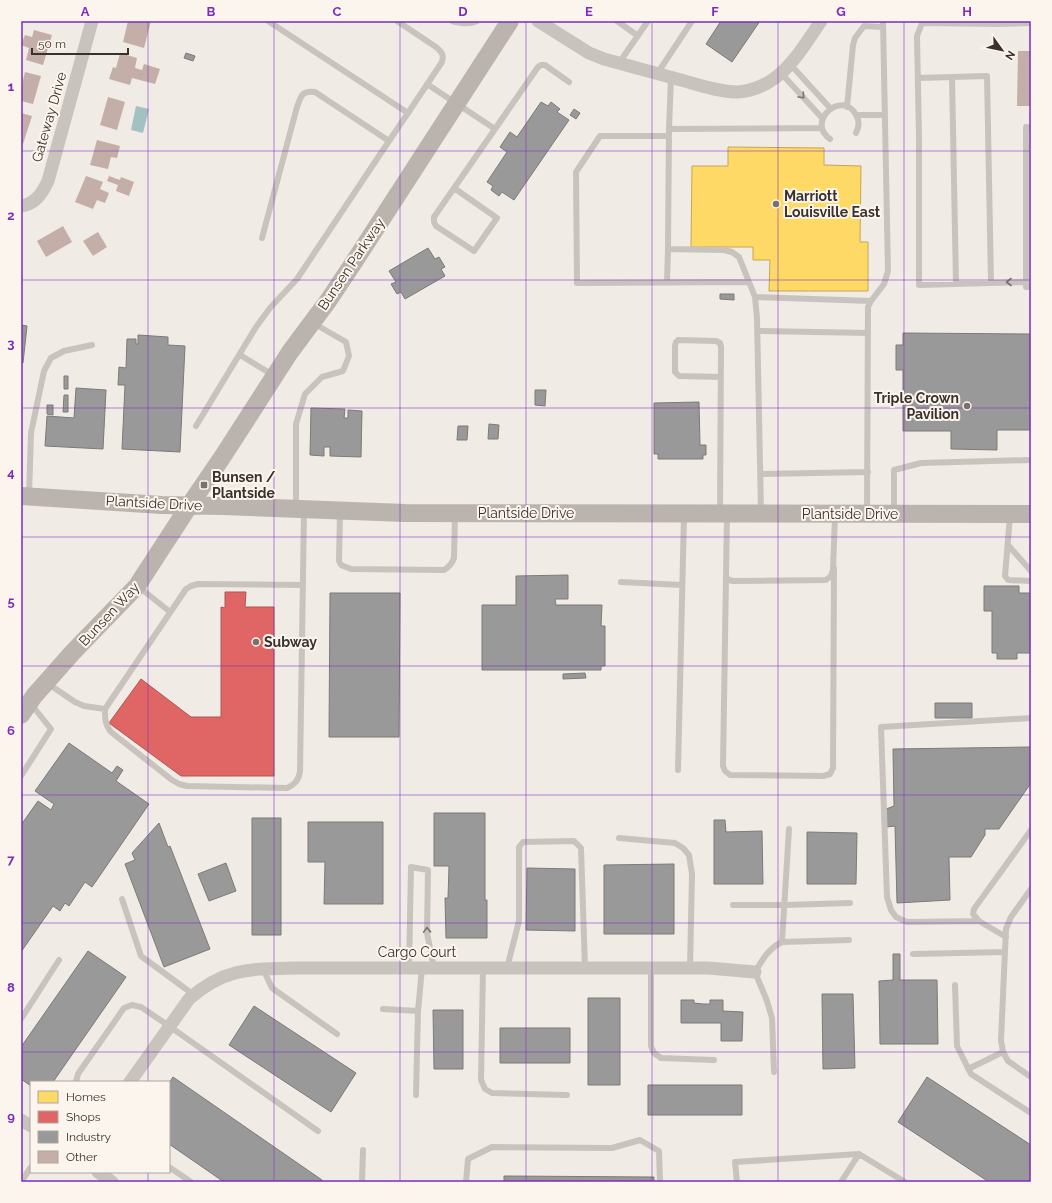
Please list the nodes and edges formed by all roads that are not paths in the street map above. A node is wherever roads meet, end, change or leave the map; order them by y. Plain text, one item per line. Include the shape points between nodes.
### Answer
1 (92, 21) edge
2 (268, 21) edge
3 (397, 21) edge
4 (452, 21) edge
5 (477, 21) edge
6 (510, 21) edge
7 (538, 21) edge
8 (617, 21) edge
9 (648, 21) edge
10 (692, 21) edge
11 (821, 21) edge
12 (922, 22) edge
13 (1031, 23) edge
14 (883, 24) edge
15 (638, 36) junction
16 (619, 63) junction
17 (785, 69) junction
18 (657, 74) junction
19 (671, 77) junction
20 (952, 77) junction
21 (918, 78) junction
22 (570, 82) dead end
23 (427, 84) junction
24 (457, 103) junction
25 (847, 107) junction
26 (831, 108) junction
27 (408, 113) junction
28 (856, 115) junction
29 (885, 115) junction
30 (823, 119) junction
31 (822, 128) junction
32 (1031, 128) edge
33 (495, 129) junction
34 (669, 129) junction
35 (856, 133) dead end
36 (669, 136) junction
37 (830, 139) dead end
38 (389, 141) junction
39 (454, 188) junction
40 (21, 206) edge
41 (262, 238) dead end
42 (668, 249) junction
43 (749, 282) junction
44 (992, 282) junction
45 (1026, 282) junction
46 (667, 283) junction
47 (956, 283) junction
48 (1031, 286) edge
49 (755, 297) junction
50 (871, 301) junction
51 (312, 322) junction
52 (758, 332) junction
53 (868, 333) junction
54 (92, 345) dead end
55 (240, 355) junction
56 (275, 376) junction
57 (721, 377) junction
58 (196, 426) dead end
59 (1031, 460) edge
60 (868, 472) junction
61 (761, 474) junction
62 (25, 496) edge
63 (189, 506) junction
64 (300, 509) junction
65 (340, 510) junction
66 (455, 513) junction
67 (684, 514) junction
68 (723, 514) junction
69 (761, 514) junction
70 (835, 514) junction
71 (867, 514) junction
72 (894, 514) junction
73 (1010, 514) junction
74 (1031, 514) edge
75 (1008, 545) junction
76 (834, 568) junction
77 (1031, 571) edge
78 (726, 576) junction
79 (1031, 581) edge
80 (621, 582) dead end
81 (682, 584) junction
82 (303, 585) junction
83 (137, 586) junction
84 (170, 612) junction
85 (46, 682) junction
86 (25, 709) edge
87 (105, 709) junction
88 (1031, 718) edge
89 (678, 770) dead end
90 (21, 776) edge
91 (789, 829) dead end
92 (1031, 830) edge
93 (618, 838) dead end
94 (1031, 889) edge
95 (122, 899) dead end
96 (850, 903) dead end
97 (733, 905) dead end
98 (784, 905) junction
99 (979, 922) junction
100 (1006, 937) junction
101 (849, 940) dead end
102 (782, 942) junction
103 (1005, 952) junction
104 (912, 954) dead end
105 (59, 960) dead end
106 (422, 968) junction
107 (483, 968) junction
108 (507, 968) junction
109 (585, 968) junction
110 (650, 968) junction
111 (690, 968) junction
112 (263, 969) junction
113 (755, 972) junction
114 (955, 984) dead end
115 (194, 995) junction
116 (383, 1009) dead end
117 (418, 1011) junction
118 (21, 1019) edge
119 (169, 1026) junction
120 (337, 1034) dead end
121 (1003, 1052) junction
122 (714, 1060) dead end
123 (968, 1069) junction
124 (774, 1072) dead end
125 (1031, 1077) edge
126 (76, 1081) edge
127 (131, 1081) edge
128 (416, 1095) dead end
129 (567, 1095) dead end
130 (1031, 1113) edge
131 (21, 1120) edge
132 (30, 1125) edge
133 (318, 1131) dead end
134 (363, 1150) dead end
135 (859, 1154) junction
136 (170, 1167) edge
137 (30, 1168) edge
138 (99, 1173) edge
139 (21, 1182) edge
140 (112, 1182) edge
141 (191, 1182) edge
142 (362, 1182) edge
143 (466, 1182) edge
144 (660, 1182) edge
145 (737, 1182) edge
146 (840, 1182) edge
147 (905, 1182) edge

1 - 40 street, Gateway Drive via 48,181 40,196
2 - 27 lane
3 - 23 lane via 441,52 442,62
4 - 5 lane via 466,24
6 - 24 street, Bunsen Parkway
7 - 16 street via 588,53
8 - 15 lane
9 - 15 lane
10 - 18 lane
11 - 17 street
12 - 13 lane
12 - 21 lane via 917,36
14 - 25 lane via 864,26 854,38
14 - 29 lane
15 - 16 lane
16 - 18 street
17 - 19 street via 762,86 738,92 709,88
17 - 26 lane
17 -> 30 lane
18 - 19 street
19 - 34 lane
20 - 21 lane
20 - 44 lane via 987,76
20 - 47 lane
21 - 47 lane via 919,285
22 - 33 lane via 545,65 541,65
23 - 24 lane
23 - 27 lane
24 - 33 lane
24 - 51 street, Bunsen Parkway
25 - 26 lane
25 - 28 lane
26 - 30 lane
27 - 38 lane
28 - 29 lane
28 - 35 lane via 859,125
29 - 50 lane via 888,271 884,284
30 - 31 lane
31 - 34 lane
31 - 37 lane
32 - 45 lane via 1026,128
33 - 39 lane
34 - 36 lane
36 - 42 lane
36 - 46 lane via 600,136 576,172 577,284
38 - 41 lane via 315,92 304,93 297,107
38 - 55 lane via 297,279 270,308
39 - 39 lane via 434,217 434,222 436,226 474,251 497,218
42 - 43 lane via 732,252 739,257
42 - 46 lane
43 - 46 lane
43 - 49 lane
45 -> 44 lane
44 - 47 lane
45 - 48 lane via 1026,287
49 - 50 lane
49 - 52 lane
50 - 53 lane via 868,307
51 - 56 street, Bunsen Parkway
51 - 64 lane via 346,342 349,356 343,371 322,377 305,394 296,424
52 - 53 lane
52 - 61 lane
53 - 60 lane
54 - 62 lane via 64,350 51,358 44,371 31,433
55 - 56 lane
55 - 58 lane
56 - 63 street, Bunsen Parkway
57 - 57 lane via 720,343 693,340 676,342 676,374
57 - 68 lane
59 - 72 lane via 921,463 894,470
60 - 61 lane
60 - 71 lane
61 - 69 lane
62 - 63 street, Plantside Drive
63 - 64 street, Plantside Drive
63 - 83 street, Bunsen Way
64 - 65 street, Plantside Drive
64 - 82 lane
65 - 66 street, Plantside Drive
65 - 66 lane via 339,561 341,565 351,569 448,568 454,558
66 - 67 street, Plantside Drive
67 - 68 street, Plantside Drive
67 - 81 lane
68 - 69 street, Plantside Drive
68 - 78 lane
69 - 70 street, Plantside Drive
70 - 71 street, Plantside Drive
70 - 76 lane
71 - 72 street, Plantside Drive
72 - 73 street, Plantside Drive
73 - 74 street, Plantside Drive
73 - 75 lane
75 - 77 lane
75 - 79 lane via 1005,576 1008,580
76 - 78 lane via 826,580 733,582
76 - 78 lane via 833,768 830,774 823,776 730,774 723,766
80 - 81 lane
81 - 89 lane
82 - 84 lane via 198,584 186,589
82 - 87 lane via 300,772 294,785 286,788 179,784 111,732 107,727
83 - 84 lane
83 - 85 street, Bunsen Way
84 - 87 lane
85 - 86 street, Bunsen Way
85 - 87 lane via 75,702
86 - 90 lane via 51,729
88 - 99 lane via 880,727 887,897 891,910 896,917 907,922
91 - 98 lane
92 - 99 lane via 974,910 973,914
93 - 111 lane via 675,843 689,855 692,874
94 - 100 lane via 1011,917
95 - 115 lane via 141,956
96 - 98 lane
97 - 98 lane
98 - 102 lane
99 - 100 lane
100 - 103 lane
101 - 102 lane
102 - 113 lane via 769,951
103 - 104 lane
103 - 121 lane via 1001,1040
105 - 118 lane
106 -> 106 lane via 427,933 428,870 411,867
106 - 107 street, Cargo Court
106 - 112 street, Cargo Court
106 - 117 lane
107 - 108 street, Cargo Court
107 - 129 lane via 480,1080 485,1089 492,1093
108 - 109 street, Cargo Court
108 - 109 lane via 519,921 518,847 523,842 574,841 581,848
109 - 110 street, Cargo Court
110 - 111 street, Cargo Court
110 - 122 lane via 651,1046 654,1053 661,1058
111 - 113 street, Cargo Court
112 - 115 street, Cargo Court via 224,976
112 - 120 lane via 272,988
113 - 124 lane via 772,1018
114 - 123 lane via 957,1046
115 - 119 street, Cargo Court
116 - 117 lane
117 - 128 lane
119 - 126 lane via 141,1007 132,1005 124,1008 78,1074
119 - 127 street, Cargo Court
119 - 133 lane
121 - 123 lane
121 - 125 lane via 1008,1061
123 - 130 lane via 970,1074
131 - 132 street
134 - 142 lane
135 - 145 lane via 735,1162
135 - 146 lane
135 - 147 lane
136 - 141 lane
137 - 139 lane
138 - 140 street
143 - 144 lane via 468,1159 492,1147 612,1148 640,1140 659,1151

